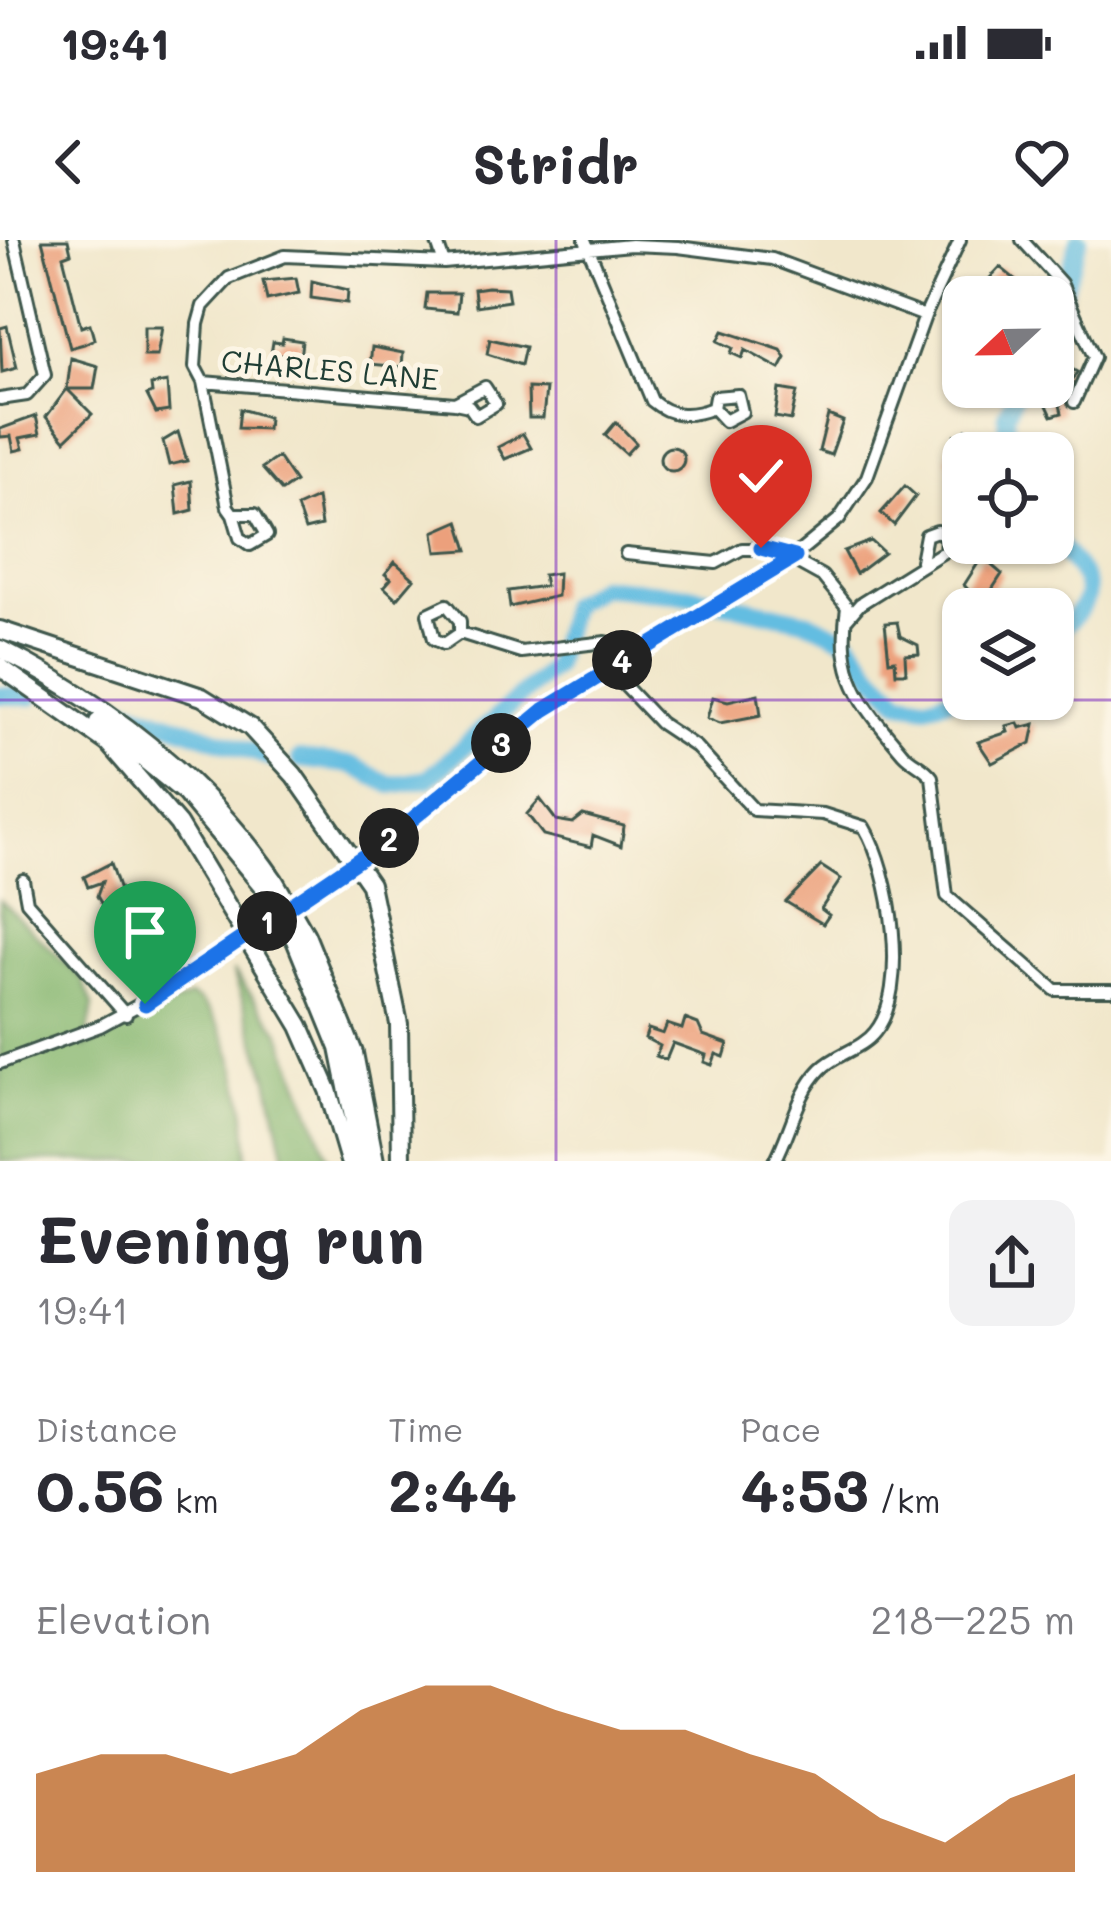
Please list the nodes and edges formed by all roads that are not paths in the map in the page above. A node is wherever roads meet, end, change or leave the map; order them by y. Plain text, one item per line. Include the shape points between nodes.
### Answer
1 (14, 240) edge
2 (279, 240) edge
3 (436, 240) edge
4 (960, 240) edge
5 (1022, 240) edge
6 (586, 244) edge
7 (285, 256) junction
8 (444, 263) junction
9 (925, 316) junction
10 (202, 382) junction
11 (0, 399) edge
12 (1075, 402) dead end
13 (454, 403) dead end
14 (713, 408) dead end
15 (233, 514) dead end
16 (626, 554) dead end
17 (795, 557) junction
18 (921, 561) dead end
19 (844, 622) junction
20 (0, 630) edge
21 (460, 632) dead end
22 (0, 649) edge
23 (634, 653) junction
24 (0, 665) edge
25 (608, 668) junction
26 (357, 860) junction
27 (23, 880) dead end
28 (269, 884) junction
29 (244, 937) junction
30 (301, 938) junction
31 (1111, 990) edge
32 (126, 1015) junction
33 (0, 1063) edge
34 (349, 1161) edge
35 (362, 1161) edge
36 (375, 1161) edge
37 (401, 1161) edge
38 (775, 1161) edge

1 - 11 street via 45,375 27,395
2 - 7 street
3 - 8 street
4 - 9 street
5 - 12 street via 1061,283 1094,357
6 - 8 street
6 - 9 street via 772,259
6 - 14 street via 652,400 687,415
7 - 8 street
7 - 10 street via 244,268 203,306 193,355
9 - 17 street via 889,427 854,500
10 - 13 street, CHARLES LANE
10 - 15 street
16 - 17 street via 716,563 761,548
17 - 19 street via 840,595
17 - 23 street
18 - 19 street
19 - 31 street via 845,672 905,756 929,770 944,890 953,904 1055,990
20 - 26 highway via 181,687 257,734
21 - 23 street via 520,652 605,642
22 - 28 highway via 135,734 202,793
23 - 25 street
24 - 28 highway via 88,715 185,793
24 - 29 highway via 117,752 164,805
25 - 26 street
25 - 38 street via 754,810 823,814 864,827 880,853 893,1004 873,1036 822,1069
26 - 29 street
26 - 37 highway via 395,992
27 - 32 street via 27,902
28 - 30 highway, bridge
29 - 32 street
29 - 34 highway via 312,1051
30 - 35 highway via 340,1048
30 - 36 highway via 355,1053
32 - 33 street

